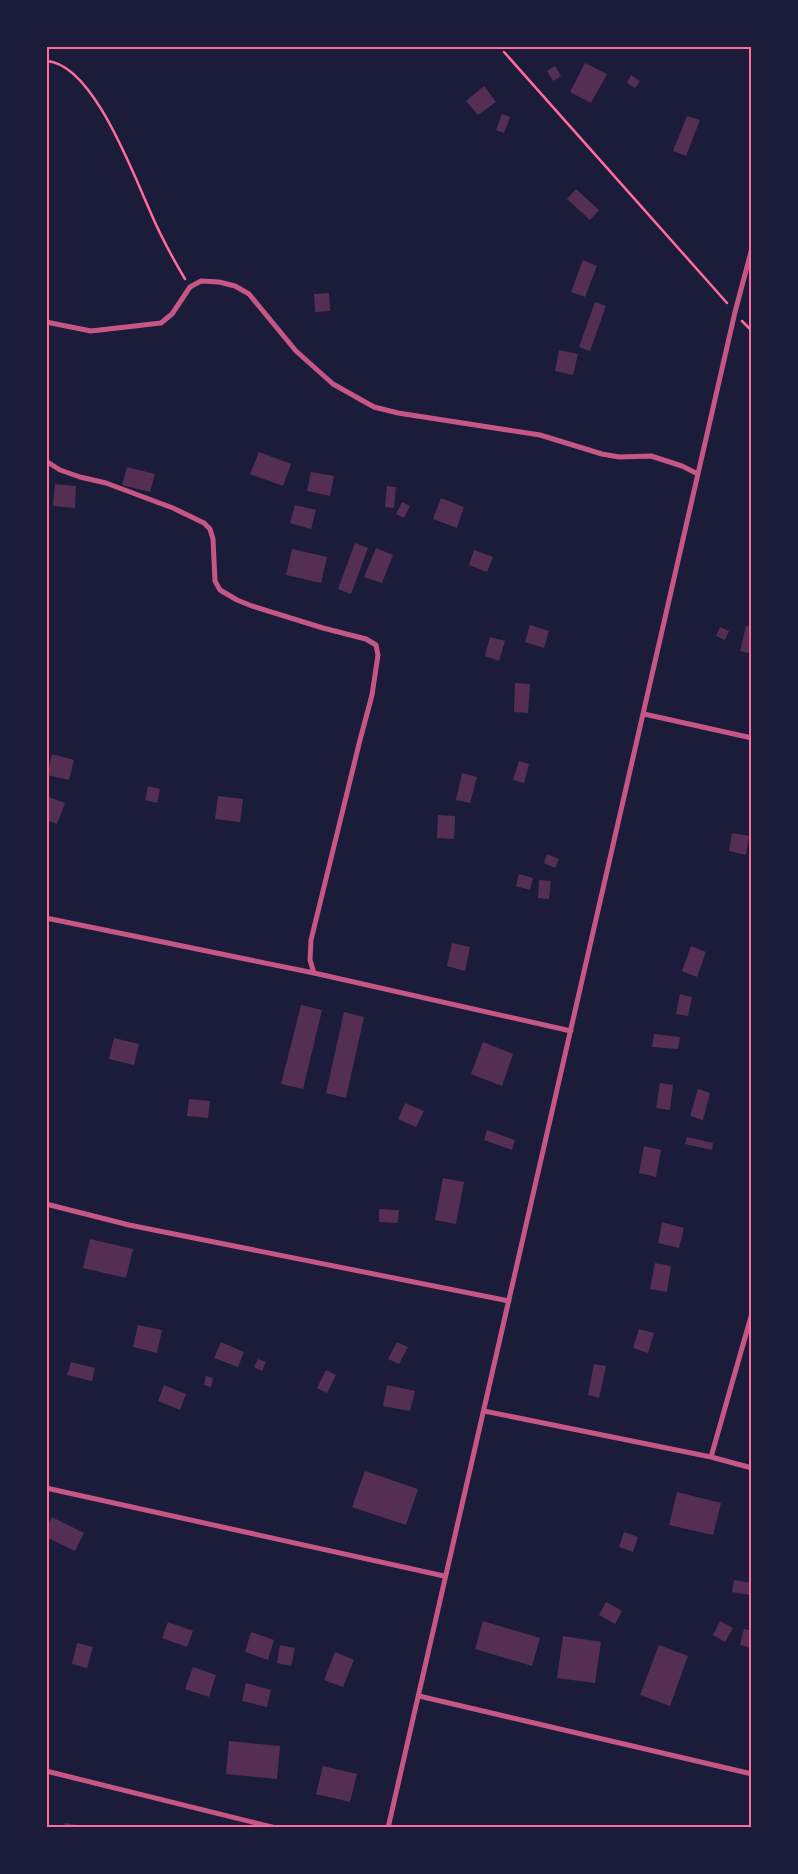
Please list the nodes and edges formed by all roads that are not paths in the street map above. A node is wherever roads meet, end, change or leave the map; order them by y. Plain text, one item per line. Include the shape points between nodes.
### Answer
1 (752, 248) edge
2 (47, 324) edge
3 (46, 461) edge
4 (698, 474) junction
5 (644, 714) junction
6 (752, 738) edge
7 (46, 918) edge
8 (314, 973) junction
9 (571, 1031) junction
10 (46, 1204) edge
11 (509, 1301) junction
12 (752, 1313) edge
13 (484, 1411) junction
14 (711, 1457) junction
15 (752, 1468) edge
16 (46, 1488) edge
17 (444, 1576) junction
18 (419, 1696) junction
19 (46, 1771) edge
20 (752, 1774) edge
21 (276, 1828) edge
22 (388, 1828) edge

1 - 4 street
2 - 4 street via 91,331 161,323 172,314 190,287 202,281 218,282 249,294 296,351 333,384 374,406 398,413 540,435 602,454 651,456
3 - 8 street via 60,470 106,482 204,523 213,539 215,581 220,590 237,600 366,639 376,645 378,655 372,695 311,940 310,960
4 - 5 street
5 - 6 street
5 - 9 street
7 - 8 street
8 - 9 street
9 - 11 street
10 - 11 street via 128,1225
11 - 13 street
12 - 14 street
13 - 14 street
13 - 17 street
14 - 15 street
16 - 17 street
17 - 18 street
18 - 20 street
18 - 22 street
19 - 21 street

